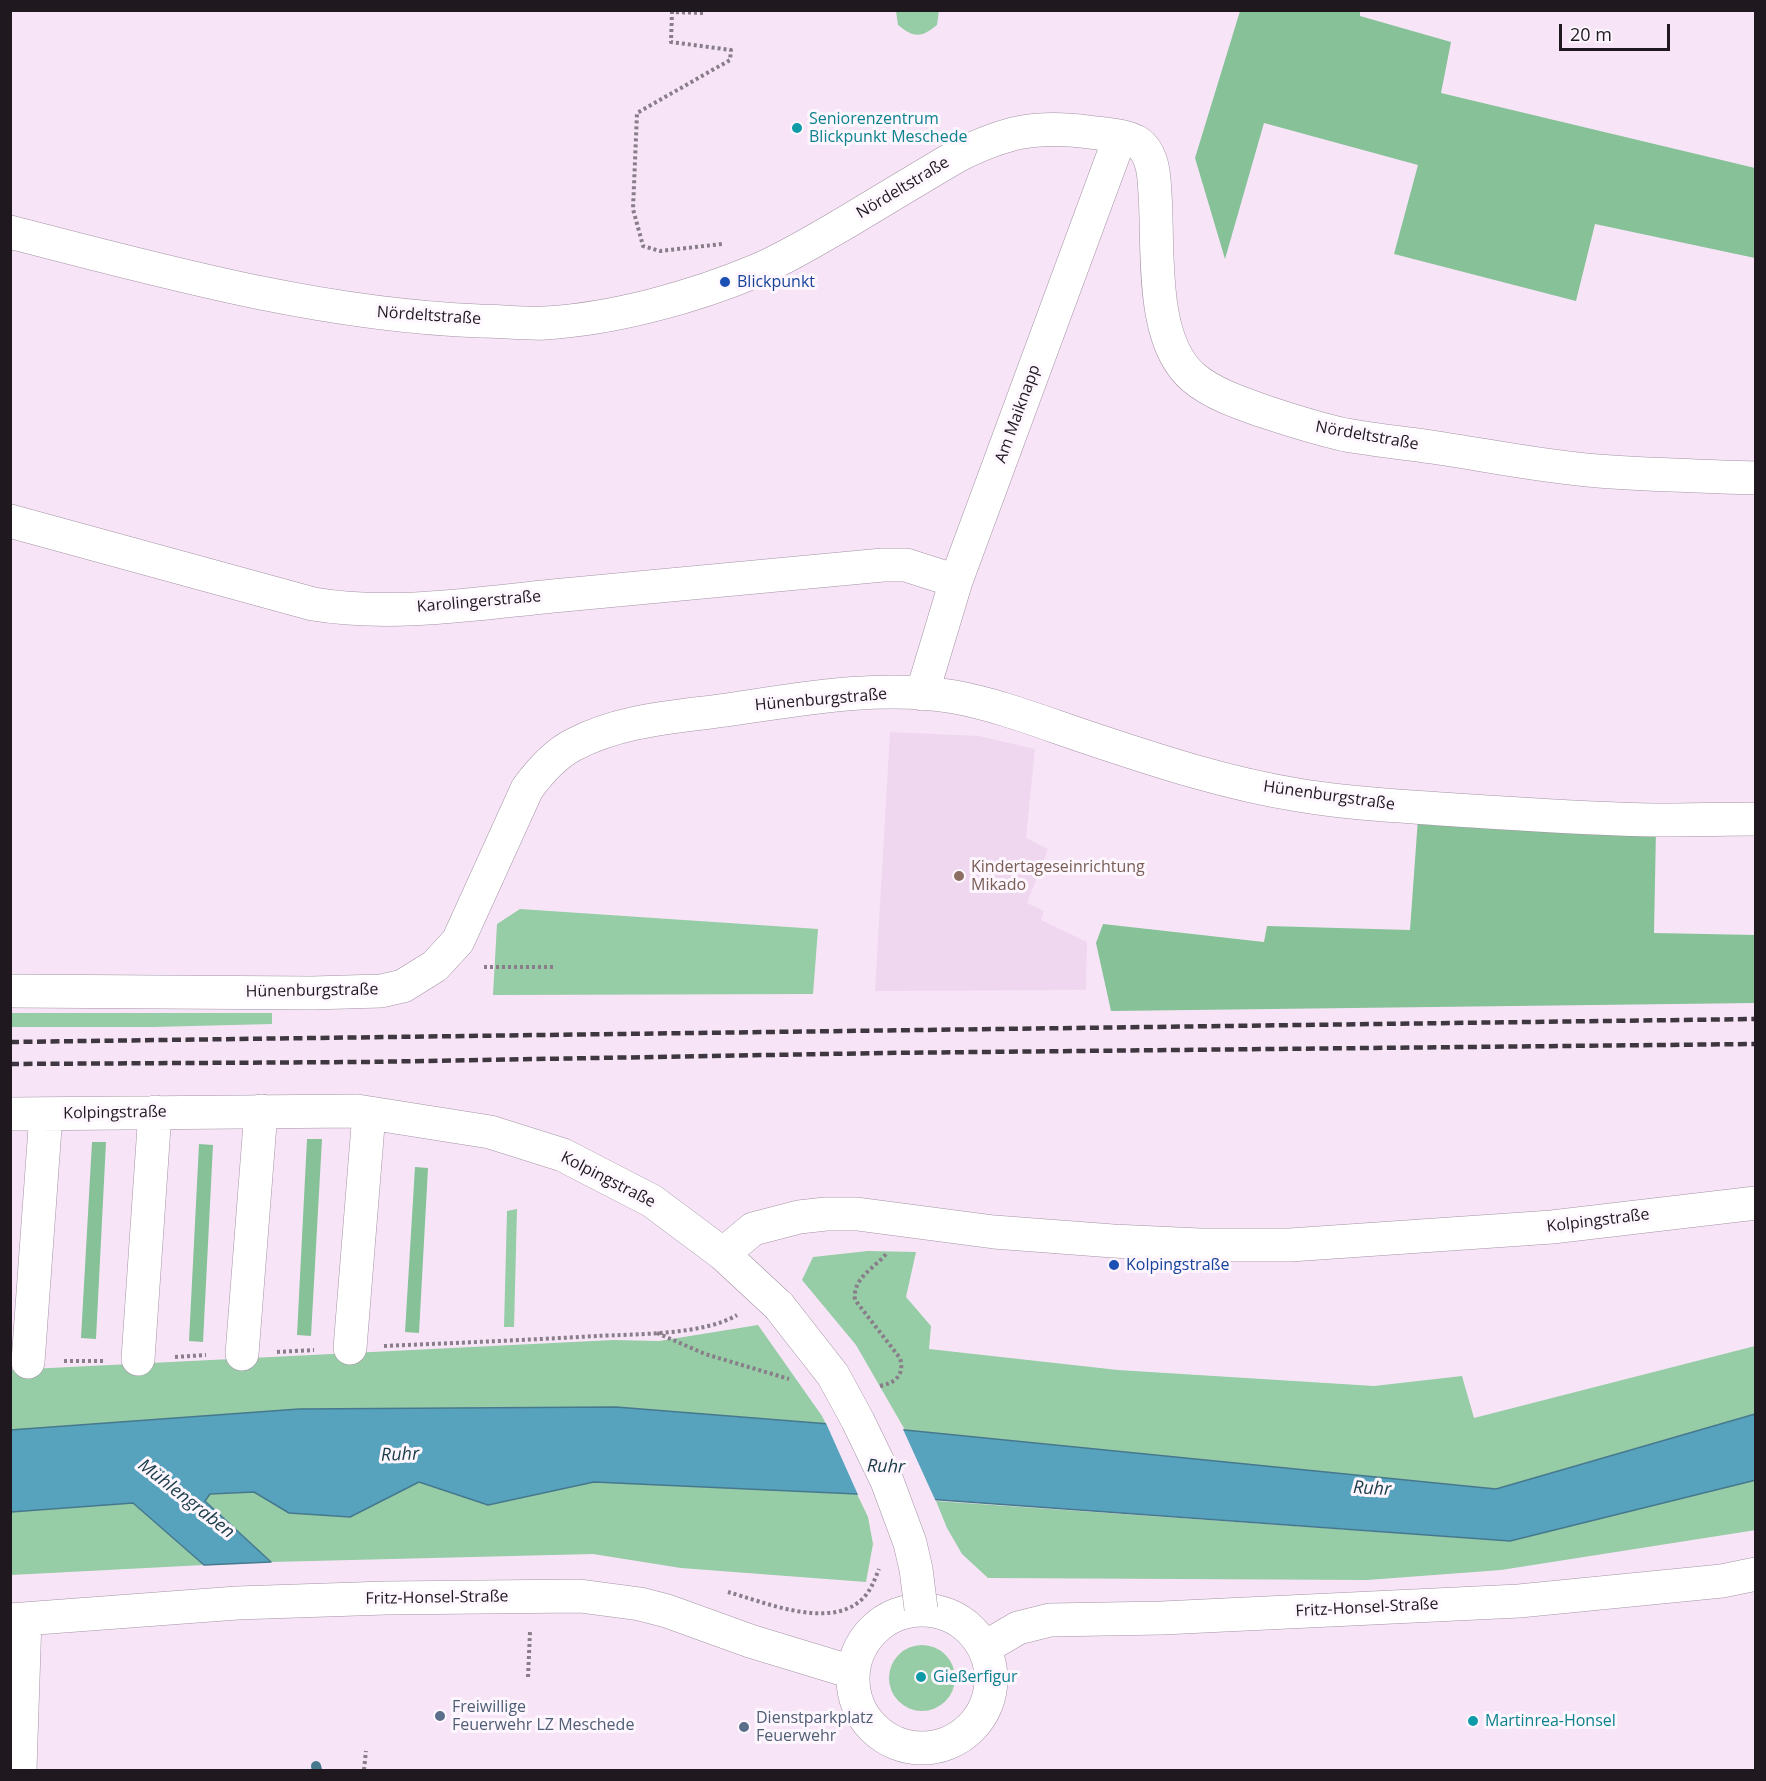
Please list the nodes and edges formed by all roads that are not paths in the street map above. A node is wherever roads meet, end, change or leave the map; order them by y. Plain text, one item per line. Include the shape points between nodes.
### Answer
1 (1120, 136) junction
2 (10, 232) edge
3 (1755, 478) edge
4 (10, 521) edge
5 (956, 581) junction
6 (922, 694) junction
7 (1755, 819) edge
8 (10, 991) edge
9 (155, 1112) junction
10 (261, 1112) junction
11 (369, 1113) junction
12 (10, 1114) edge
13 (46, 1114) junction
14 (1755, 1203) edge
15 (723, 1254) junction
16 (350, 1348) dead end
17 (242, 1354) dead end
18 (138, 1359) dead end
19 (28, 1362) dead end
20 (1755, 1574) edge
21 (921, 1609) junction
22 (18, 1619) edge
23 (984, 1648) junction
24 (852, 1671) junction
25 (931, 1759) edge
26 (20, 1770) edge

1 - 2 street, Nördeltstraße via 1066,129 1023,130 982,143 798,252 757,270 657,304 544,323 428,319 329,307 198,280
1 - 3 street, Nördeltstraße via 1141,144 1151,162 1159,293 1172,350 1195,379 1224,395 1302,424 1348,435 1596,471
1 - 5 street, Am Maiknapp
4 - 5 street, Karolingerstraße via 314,604 357,610 492,602 883,565 906,565
5 - 6 street, Am Maiknapp
6 - 7 street, Hünenburgstraße via 986,704 1178,766 1299,796 1513,813 1653,820
6 - 8 street, Hünenburgstraße via 857,694 669,716 608,731 573,746 555,757 527,789 462,933 449,952 403,986 381,991 312,993
9 - 10 street, Kolpingstraße
9 - 13 street, Kolpingstraße
9 - 18 street
10 - 11 street, Kolpingstraße
10 - 17 street
11 - 15 street, Kolpingstraße via 490,1132 563,1155 652,1201
11 - 16 street
12 - 13 street, Kolpingstraße
13 - 19 street
14 - 15 street, Kolpingstraße via 1552,1227 1290,1245 1113,1241 826,1214 753,1229
15 - 21 street, bridge via 780,1306 833,1375 887,1481 910,1543
20 - 23 street, Fritz-Honsel-Straße via 1722,1581 1519,1600 1050,1620 1018,1628
21 - 23 street via 958,1619
21 - 24 street via 882,1621 857,1652
22 - 24 street, Fritz-Honsel-Straße via 237,1603 580,1596 667,1611 799,1657
22 - 26 street
23 - 25 street via 991,1669 990,1691 983,1712 969,1729
24 - 25 street via 853,1692 860,1712 873,1728 890,1741

